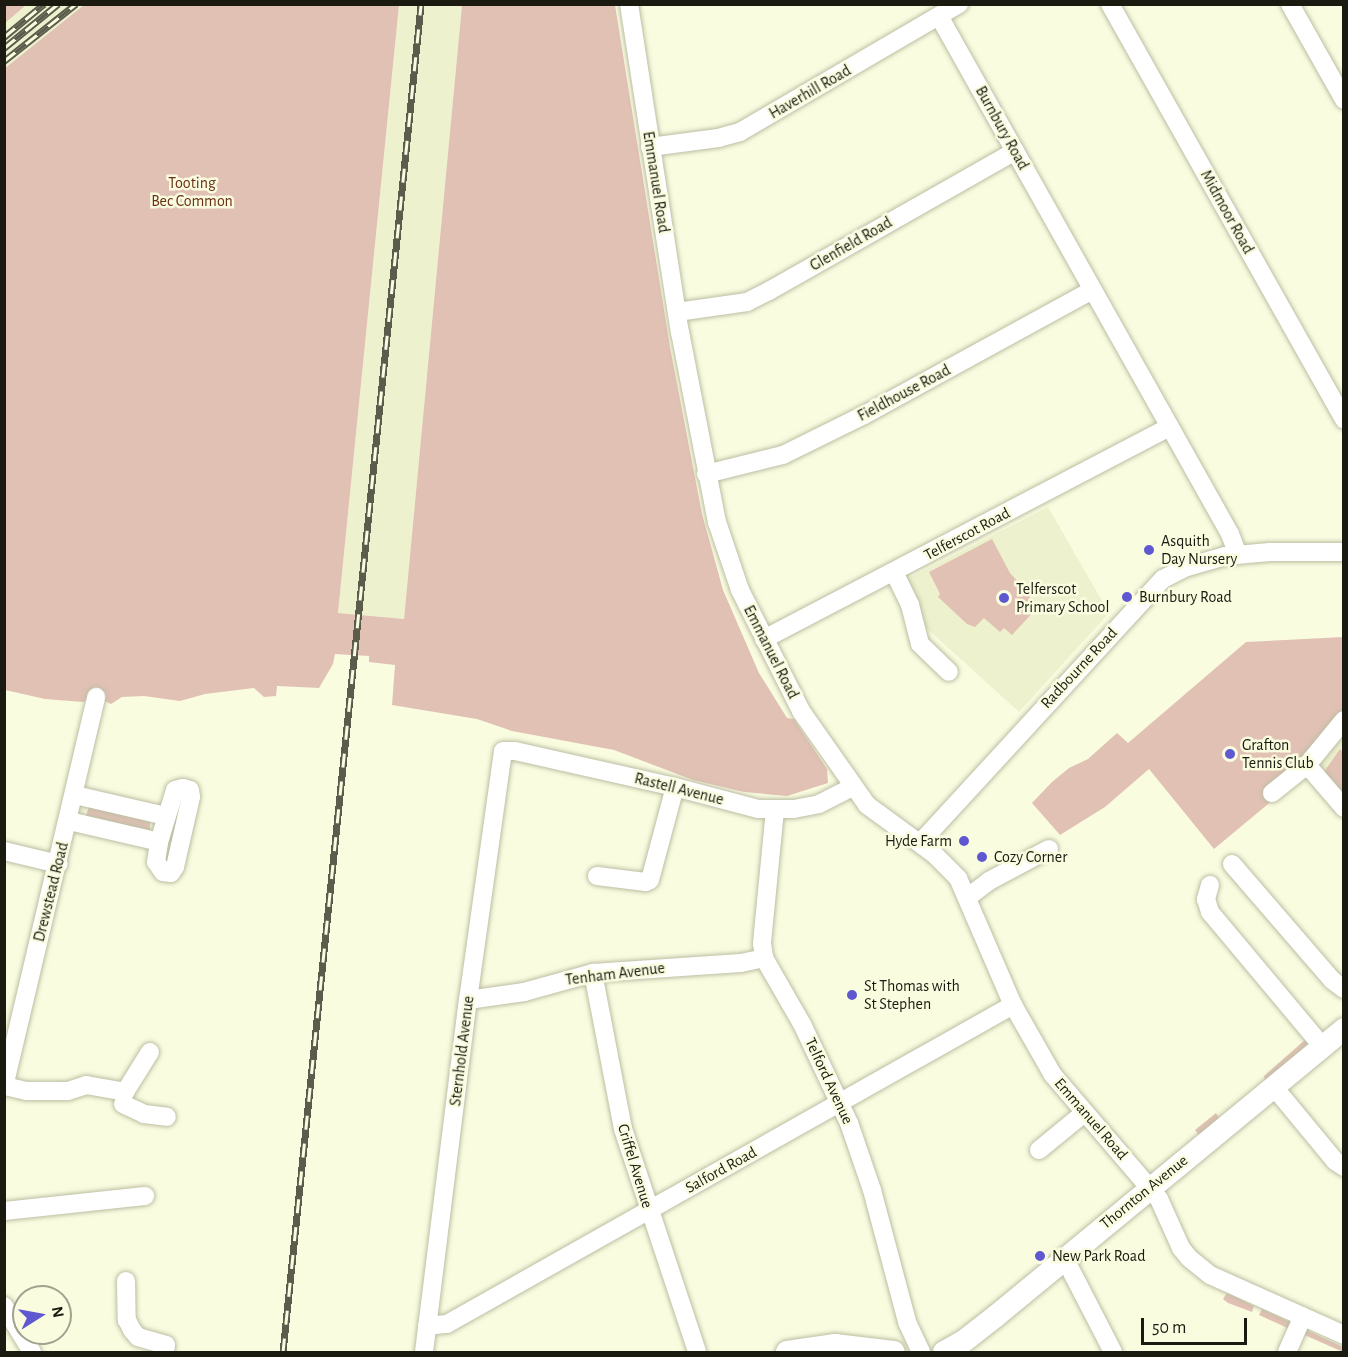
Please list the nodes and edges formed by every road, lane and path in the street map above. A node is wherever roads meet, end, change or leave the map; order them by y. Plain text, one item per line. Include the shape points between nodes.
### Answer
1 (629, 4) edge
2 (959, 4) edge
3 (1110, 4) edge
4 (1290, 4) edge
5 (939, 16) junction
6 (1344, 100) edge
7 (650, 147) junction
8 (1015, 151) junction
9 (1092, 290) junction
10 (677, 312) junction
11 (1344, 420) edge
12 (1169, 427) junction
13 (706, 474) junction
14 (1344, 552) edge
15 (1238, 555) junction
16 (894, 572) junction
17 (764, 639) junction
18 (949, 672) dead end
19 (96, 697) dead end
20 (1344, 720) edge
21 (503, 751) joint
22 (1307, 765) junction
23 (675, 787) junction
24 (852, 787) junction
25 (1272, 794) dead end
26 (75, 795) junction
27 (1344, 808) edge
28 (775, 810) junction
29 (166, 816) junction
30 (69, 821) junction
31 (159, 842) junction
32 (920, 843) junction
33 (1049, 849) dead end
34 (4, 852) edge
35 (58, 864) junction
36 (1232, 864) dead end
37 (597, 876) dead end
38 (1210, 885) dead end
39 (968, 897) junction
40 (764, 958) junction
41 (593, 973) junction
42 (1344, 989) edge
43 (468, 1000) junction
44 (1013, 1005) junction
45 (1344, 1029) edge
46 (10, 1037) edge
47 (1322, 1046) junction
48 (150, 1052) dead end
49 (5, 1087) edge
50 (1274, 1087) junction
51 (841, 1103) junction
52 (123, 1105) junction
53 (1084, 1113) junction
54 (167, 1117) dead end
55 (1039, 1150) dead end
56 (1344, 1167) edge
57 (1150, 1187) junction
58 (146, 1196) dead end
59 (4, 1211) edge
60 (649, 1211) junction
61 (1064, 1257) junction
62 (126, 1281) dead end
63 (4, 1306) edge
64 (1303, 1316) junction
65 (427, 1326) junction
66 (1344, 1335) edge
67 (32, 1353) edge
68 (165, 1353) edge
69 (424, 1353) edge
70 (697, 1353) edge
71 (787, 1353) edge
72 (894, 1353) edge
73 (921, 1353) edge
74 (944, 1353) edge
75 (1113, 1353) edge
76 (1287, 1353) edge

1 - 7 street, Emmanuel Road
2 - 5 street, Haverhill Road
3 - 11 street, Midmoor Road
4 - 6 street
5 - 7 street, Haverhill Road via 740,132
5 - 8 street, Burnbury Road
7 - 10 street, Emmanuel Road
8 - 9 street, Burnbury Road
8 - 10 street, Glenfield Road via 747,302
9 - 12 street, Burnbury Road
9 - 13 street, Fieldhouse Road via 783,455
10 - 13 street, Emmanuel Road
12 - 15 street, Burnbury Road
12 - 16 street, Telferscot Road
13 - 17 street, Emmanuel Road via 731,567
14 - 15 street, Radbourne Road
15 - 32 street, Radbourne Road via 1187,567 1163,579
16 - 17 street, Telferscot Road
16 - 18 street via 910,604 920,644
17 - 24 street, Emmanuel Road via 801,711
19 - 26 street, Drewstead Road
20 - 22 street
21 - 23 street, Rastell Avenue via 515,750
21 - 43 street, Sternhold Avenue
22 - 25 street
22 - 27 street
23 - 28 street, Rastell Avenue
23 - 37 street via 650,880
24 - 28 street, Rastell Avenue via 819,804
24 - 32 street, Emmanuel Road via 879,816
26 - 29 street
26 - 30 street, Drewstead Road
28 - 40 street, Telford Avenue via 762,943
29 - 31 street
29 - 31 street via 175,790 190,790 171,873 163,872 156,862
30 - 31 street
30 - 35 street, Drewstead Road
32 - 39 street, Emmanuel Road via 951,869
33 - 39 street via 989,881
34 - 35 street
35 - 46 street, Drewstead Road
36 - 42 street
38 - 47 street via 1206,899 1210,912
39 - 44 street, Emmanuel Road
40 - 41 street, Tenham Avenue
40 - 51 street, Telford Avenue
41 - 43 street, Tenham Avenue via 524,992
41 - 60 street, Criffel Avenue via 623,1129
43 - 65 street, Sternhold Avenue
44 - 51 street, Salford Road
44 - 53 street, Emmanuel Road via 1053,1075
45 - 47 main road, Thornton Avenue
46 - 49 street, Drewstead Road
47 - 50 main road, Thornton Avenue
48 - 52 street
49 - 52 street via 68,1091 86,1085
50 - 56 street
50 - 57 main road, Thornton Avenue
51 - 60 street, Salford Road
51 - 73 street, Telford Avenue via 872,1190 910,1331
52 - 54 street via 144,1114
53 - 55 street
53 - 57 street, Emmanuel Road
57 - 61 main road, Thornton Avenue
57 - 64 street via 1160,1199 1181,1248 1198,1267
58 - 59 street
60 - 65 street, Salford Road via 447,1324
60 - 70 street, Criffel Avenue
61 - 74 main road, Thornton Avenue via 964,1341
61 - 75 street
62 - 68 street via 127,1320 132,1330 138,1337 166,1345
63 - 67 street
64 - 66 street
64 - 76 street
65 - 69 street, Sternhold Avenue
71 - 72 main road via 835,1345

